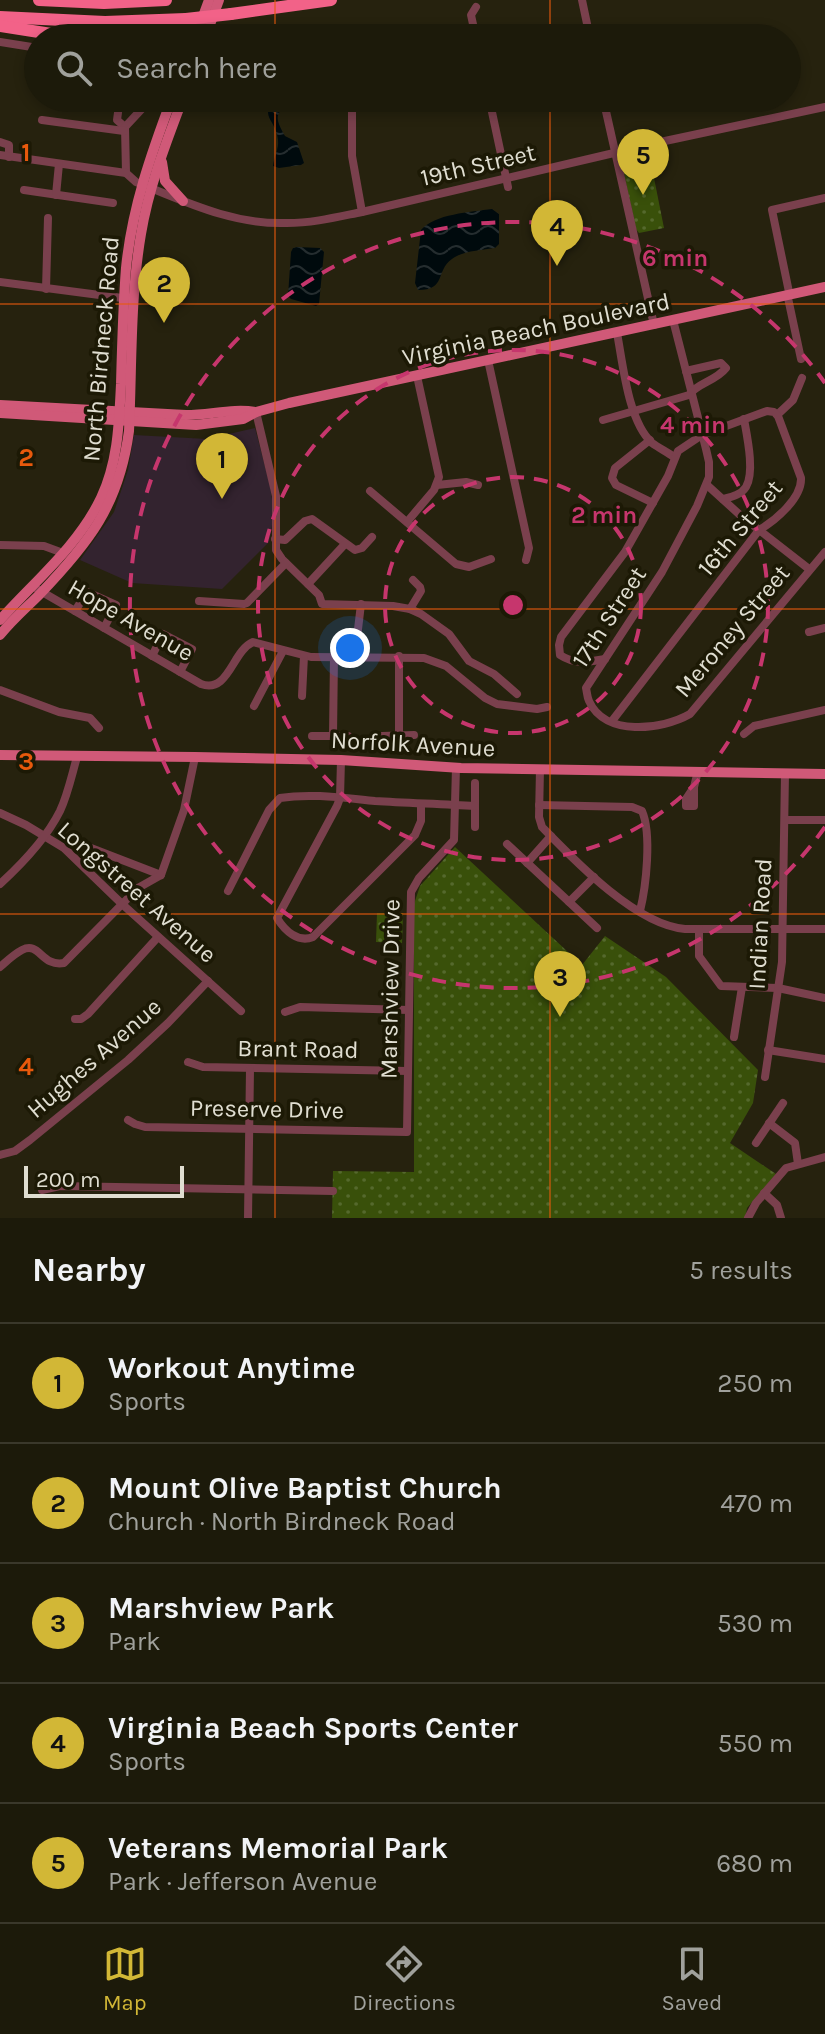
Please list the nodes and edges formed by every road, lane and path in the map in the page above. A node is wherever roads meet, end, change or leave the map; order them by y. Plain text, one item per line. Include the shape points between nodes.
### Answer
1 (39, 0) edge
2 (166, 0) edge
3 (209, 0) edge
4 (219, 0) edge
5 (331, 0) edge
6 (582, 0) edge
7 (476, 7) dead end
8 (0, 17) edge
9 (200, 24) edge
10 (211, 24) edge
11 (473, 24) edge
12 (587, 24) edge
13 (0, 26) edge
14 (24, 30) edge
15 (0, 42) edge
16 (24, 46) edge
17 (825, 107) edge
18 (118, 112) edge
19 (139, 112) edge
20 (168, 112) edge
21 (178, 112) edge
22 (352, 112) edge
23 (492, 112) edge
24 (606, 112) edge
25 (42, 120) dead end
26 (124, 129) junction
27 (1, 142) edge
28 (162, 153) junction
29 (615, 153) junction
30 (4, 156) edge
31 (59, 164) junction
32 (126, 173) junction
33 (507, 183) junction
34 (146, 186) junction
35 (24, 190) dead end
36 (56, 195) junction
37 (825, 198) edge
38 (183, 201) junction
39 (113, 203) dead end
40 (362, 212) junction
41 (48, 218) dead end
42 (0, 282) edge
43 (825, 287) edge
44 (46, 289) junction
45 (788, 295) junction
46 (130, 299) junction
47 (673, 320) junction
48 (654, 325) junction
49 (617, 333) junction
50 (801, 359) dead end
51 (488, 360) junction
52 (686, 371) junction
53 (417, 376) junction
54 (802, 378) dead end
55 (691, 393) junction
56 (0, 405) edge
57 (633, 411) junction
58 (256, 412) junction
59 (0, 413) edge
60 (777, 415) junction
61 (124, 417) junction
62 (744, 419) junction
63 (603, 420) dead end
64 (702, 435) junction
65 (650, 440) junction
66 (674, 457) junction
67 (437, 485) junction
68 (478, 485) dead end
69 (707, 485) junction
70 (370, 491) dead end
71 (723, 499) junction
72 (653, 503) junction
73 (95, 519) junction
74 (407, 522) junction
75 (759, 530) junction
76 (372, 537) dead end
77 (275, 539) junction
78 (345, 544) junction
79 (0, 545) edge
80 (825, 552) edge
81 (63, 553) junction
82 (491, 559) dead end
83 (526, 560) dead end
84 (286, 563) junction
85 (809, 569) junction
86 (413, 580) dead end
87 (308, 584) junction
88 (37, 589) junction
89 (199, 601) dead end
90 (361, 604) junction
91 (410, 609) junction
92 (75, 611) junction
93 (0, 620) edge
94 (104, 628) junction
95 (825, 628) edge
96 (809, 632) dead end
97 (0, 635) edge
98 (356, 646) dead end
99 (283, 651) junction
100 (152, 656) junction
101 (304, 656) junction
102 (334, 656) junction
103 (399, 656) junction
104 (605, 659) junction
105 (180, 672) junction
106 (0, 690) edge
107 (517, 694) dead end
108 (302, 696) dead end
109 (254, 706) dead end
110 (547, 707) dead end
111 (825, 710) edge
112 (612, 721) junction
113 (99, 728) dead end
114 (744, 734) dead end
115 (414, 735) dead end
116 (312, 736) dead end
117 (333, 736) junction
118 (348, 736) dead end
119 (382, 736) dead end
120 (399, 736) junction
121 (0, 755) edge
122 (77, 757) junction
123 (195, 757) junction
124 (341, 760) junction
125 (456, 767) junction
126 (540, 769) junction
127 (698, 771) junction
128 (785, 773) junction
129 (825, 774) edge
130 (475, 783) dead end
131 (694, 787) dead end
132 (340, 798) junction
133 (421, 804) junction
134 (455, 805) junction
135 (539, 805) junction
136 (475, 806) junction
137 (0, 813) edge
138 (785, 820) junction
139 (825, 820) edge
140 (475, 827) dead end
141 (44, 835) junction
142 (551, 836) junction
143 (507, 844) dead end
144 (91, 848) dead end
145 (527, 863) junction
146 (161, 875) junction
147 (594, 877) junction
148 (0, 884) edge
149 (228, 891) dead end
150 (569, 902) junction
151 (122, 904) junction
152 (640, 911) junction
153 (597, 928) dead end
154 (699, 929) junction
155 (783, 930) junction
156 (825, 930) edge
157 (158, 937) junction
158 (0, 967) edge
159 (208, 981) junction
160 (742, 987) junction
161 (778, 988) junction
162 (825, 998) edge
163 (409, 1010) junction
164 (241, 1011) dead end
165 (285, 1012) dead end
166 (75, 1019) dead end
167 (734, 1037) dead end
168 (768, 1050) junction
169 (825, 1059) edge
170 (188, 1062) dead end
171 (250, 1069) junction
172 (408, 1071) junction
173 (765, 1077) dead end
174 (783, 1103) dead end
175 (128, 1120) dead end
176 (769, 1123) junction
177 (249, 1129) junction
178 (407, 1132) joint
179 (756, 1143) dead end
180 (0, 1155) edge
181 (825, 1157) edge
182 (798, 1164) junction
183 (42, 1190) dead end
184 (248, 1190) junction
185 (333, 1191) dead end
186 (764, 1193) junction
187 (248, 1218) edge
188 (748, 1218) edge
189 (781, 1218) edge

1 - 2 highway
3 - 9 main road
4 - 10 main road
5 - 8 highway, bridge via 186,19
6 - 12 street
7 - 11 street
13 - 14 highway
15 - 16 street
17 - 29 street, 19th Street
18 - 26 street
19 - 26 street
20 - 34 main road, North Birdneck Road
21 - 28 main road, North Birdneck Road
22 - 40 street via 352,156
23 - 33 street
24 - 29 street
25 - 26 street
26 - 32 street
27 - 30 street via 9,145
28 - 34 main road, North Birdneck Road
28 - 38 main road via 167,185
29 - 33 street, 19th Street
29 - 48 street
30 - 31 street
31 - 32 street
31 - 36 street
32 - 34 street, 19th Street
33 - 40 street, 19th Street
34 - 38 street, 19th Street
34 - 46 main road, North Birdneck Road
35 - 36 street
36 - 39 street
37 - 45 street via 772,210
38 - 40 street, 19th Street via 224,216 268,223 304,223
41 - 44 street
42 - 44 street
43 - 45 main road, Virginia Beach Boulevard
44 - 46 street
45 - 47 main road, Virginia Beach Boulevard
45 - 50 street
46 - 61 main road, North Birdneck Road
47 - 48 main road, Virginia Beach Boulevard
47 - 52 street
48 - 49 main road, Virginia Beach Boulevard
49 - 51 main road, Virginia Beach Boulevard
49 - 57 street
51 - 53 main road, Virginia Beach Boulevard
51 - 83 street via 529,548
52 - 55 street
52 - 55 street via 721,363 726,368
53 - 58 main road, Virginia Beach Boulevard
53 - 67 street
54 - 60 street via 793,400
55 - 57 street
55 - 64 street
56 - 61 main road, Virginia Beach Boulevard
57 - 63 street
57 - 65 street
58 - 61 main road, Virginia Beach Boulevard via 203,425
58 - 77 street via 276,496
59 - 61 main road, Virginia Beach Boulevard
60 - 62 street via 767,411
60 - 75 street, 16th Street via 802,484
61 - 73 main road, North Birdneck Road
62 - 64 street
62 - 71 street via 748,482 739,494
64 - 66 street
64 - 69 street via 709,462
65 - 66 street
65 - 72 street via 615,468 612,478
66 - 72 street
67 - 68 street
67 - 74 street
69 - 71 street
69 - 104 street, 17th Street via 662,572
70 - 74 street
71 - 75 street
72 - 104 street via 614,569 561,637 560,655 567,660
73 - 81 main road, North Birdneck Road
73 - 88 main road, North Birdneck Road via 73,558
74 - 82 street via 460,565
75 - 85 street
75 - 112 street, 16th Street
76 - 78 street via 358,550
77 - 78 street via 285,540 312,519
77 - 84 street
78 - 87 street
79 - 81 street via 44,546
80 - 85 street, Meroney Street
81 - 88 main road, North Birdneck Road
84 - 87 street
84 - 89 street via 247,603
85 - 112 street, Meroney Street via 690,714 654,727
86 - 91 street via 421,589
87 - 90 street via 322,604
88 - 92 street, Hope Avenue
88 - 93 main road, North Birdneck Road
88 - 97 main road, North Birdneck Road
90 - 91 street
90 - 98 street
91 - 107 street via 438,624 469,661
92 - 94 street, Hope Avenue
92 - 94 street via 87,592 116,605
94 - 100 street, Hope Avenue
95 - 96 street
99 - 101 street
99 - 105 street, Hope Avenue via 253,642 210,687
99 - 109 street
100 - 105 street, Hope Avenue
100 - 105 street via 163,634 192,649
101 - 102 street
101 - 108 street
102 - 103 street
102 - 117 street
103 - 110 street via 446,666 497,704
103 - 120 street
104 - 112 street, 17th Street via 586,688 595,709
106 - 113 street via 90,718
111 - 114 street via 754,726
115 - 120 street
116 - 117 street
117 - 118 street
119 - 120 street
121 - 122 main road, Norfolk Avenue
122 - 123 main road, Norfolk Avenue
122 - 141 street via 61,809
123 - 124 main road, Norfolk Avenue
123 - 146 street via 184,810
124 - 125 main road, Norfolk Avenue
124 - 132 street
125 - 126 main road, Norfolk Avenue
125 - 134 street, Marshview Drive
126 - 127 main road, Norfolk Avenue
126 - 135 street
127 - 128 main road, Norfolk Avenue
127 - 131 street
128 - 129 main road, Norfolk Avenue
128 - 138 street, Indian Road
130 - 136 street
132 - 133 street
132 - 133 street via 279,914 279,922 295,937 313,937 415,835
132 - 149 street via 280,798
133 - 134 street
134 - 136 street
134 - 163 street, Marshview Drive via 453,843 411,892
135 - 142 street via 540,823
135 - 152 street via 642,811 646,886
136 - 140 street
137 - 141 street, Longstreet Avenue
138 - 139 street
138 - 155 street, Indian Road
141 - 148 street
141 - 151 street, Longstreet Avenue
142 - 145 street
142 - 147 street
143 - 145 street
144 - 146 street
145 - 150 street
146 - 151 street
147 - 150 street
147 - 152 street
150 - 153 street
151 - 157 street, Longstreet Avenue
151 - 158 street via 64,963 48,962 27,948
152 - 154 street via 670,928
154 - 155 street
154 - 160 street via 699,956 721,986
155 - 156 street
155 - 161 street, Indian Road
157 - 159 street, Longstreet Avenue
157 - 166 street via 88,1014
159 - 164 street, Longstreet Avenue
159 - 180 street, Hughes Avenue via 128,1060 30,1140
160 - 161 street
160 - 167 street
161 - 162 street
161 - 168 street, Indian Road
163 - 165 street via 300,1007
163 - 172 street, Marshview Drive
168 - 169 street
168 - 173 street, Indian Road
170 - 171 street, Brant Road
171 - 172 street, Brant Road
171 - 177 street
172 - 178 street, Marshview Drive
174 - 176 street
175 - 177 street, Preserve Drive via 145,1127
176 - 179 street
176 - 182 street via 795,1143
177 - 178 street, Preserve Drive
177 - 184 street
181 - 182 street
182 - 186 street via 786,1168
183 - 184 street
184 - 185 street
184 - 187 street
186 - 188 street
186 - 189 street via 777,1205

